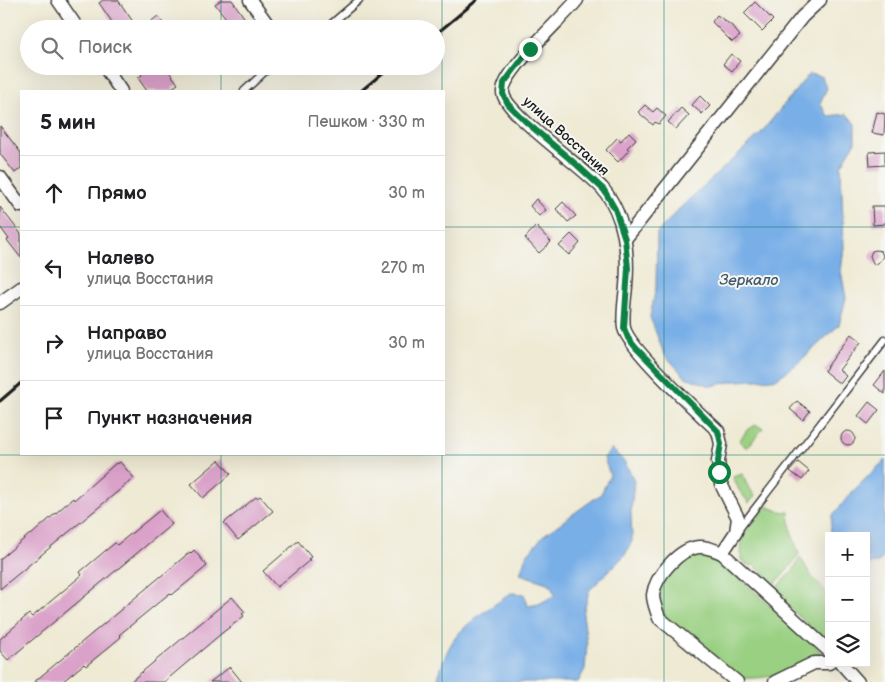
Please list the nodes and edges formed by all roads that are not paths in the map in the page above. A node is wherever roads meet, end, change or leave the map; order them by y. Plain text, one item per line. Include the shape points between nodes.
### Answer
1 (58, 0) edge
2 (250, 0) edge
3 (359, 0) edge
4 (577, 0) edge
5 (820, 0) edge
6 (72, 20) edge
7 (264, 20) edge
8 (336, 20) edge
9 (110, 75) edge
10 (261, 75) edge
11 (120, 90) edge
12 (245, 90) edge
13 (0, 177) edge
14 (20, 205) edge
15 (625, 239) junction
16 (20, 289) edge
17 (0, 303) edge
18 (885, 340) edge
19 (736, 532) junction
20 (722, 553) junction
21 (825, 647) edge
22 (825, 663) edge
23 (836, 667) edge
24 (844, 667) edge
25 (854, 678) edge
26 (737, 682) edge
27 (776, 682) edge

1 - 6 street
2 - 7 street
3 - 8 lane
4 - 15 street, улица Восстания via 530,49 504,83 503,94 526,122 604,190 615,209
5 - 15 street via 802,17
9 - 11 street
10 - 12 lane
13 - 14 street
15 - 19 street, улица Восстания via 628,268 624,328 628,338 652,366 718,431 721,444 719,472 738,518
16 - 17 street
18 - 19 lane
19 - 20 street
20 - 21 street
20 - 26 street via 698,547 679,554 661,575 653,595 659,618
22 - 27 street via 814,663
23 - 25 street
24 - 25 street

